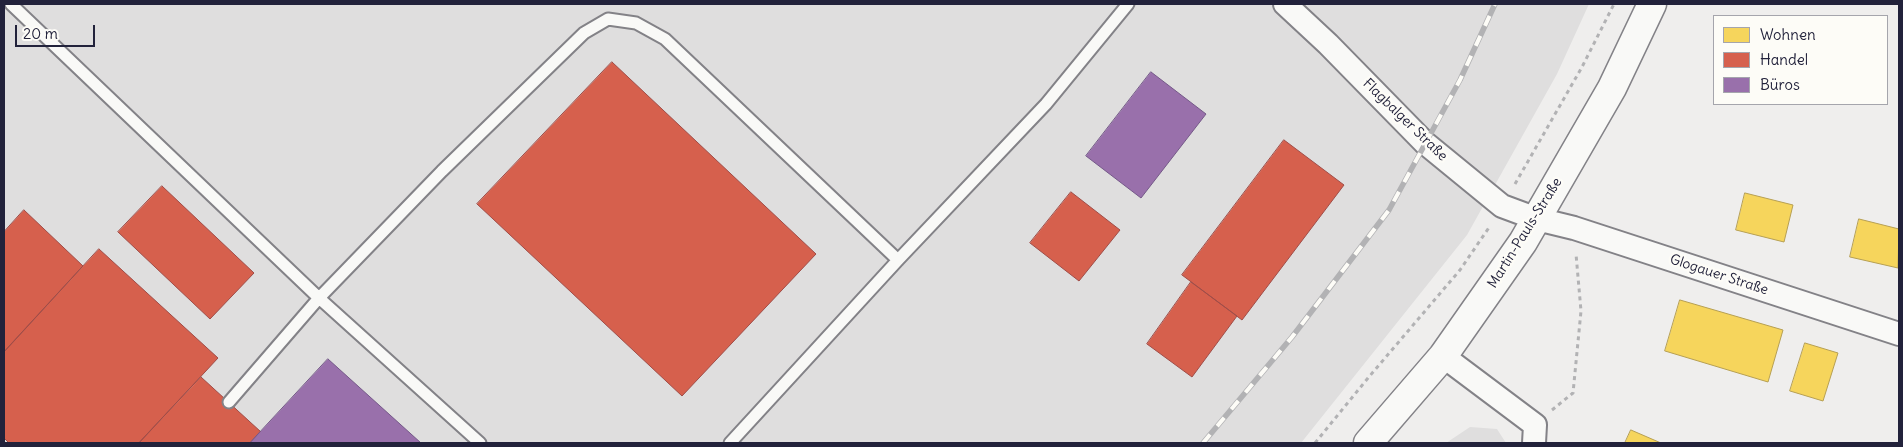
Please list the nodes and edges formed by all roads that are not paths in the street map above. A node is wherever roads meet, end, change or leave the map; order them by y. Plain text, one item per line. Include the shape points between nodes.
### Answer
1 (11, 4) edge
2 (1128, 4) edge
3 (1285, 4) edge
4 (1652, 4) edge
5 (1537, 218) junction
6 (898, 260) junction
7 (319, 298) junction
8 (1899, 334) edge
9 (1443, 356) junction
10 (229, 402) dead end
11 (1534, 434) edge
12 (480, 443) edge
13 (730, 443) edge
14 (1368, 443) edge

1 - 7 lane
2 - 6 lane via 1046,104
3 - 5 street, Flagbalger Straße via 1425,143 1502,206
4 - 5 street, Martin-Pauls-Straße via 1612,88
5 - 8 street, Glogauer Straße
5 - 9 street, Martin-Pauls-Straße
6 - 7 lane via 665,39 636,22 608,19 584,33 477,136
6 - 13 lane
7 - 10 lane
7 - 12 lane
9 - 11 street
9 - 14 street, Martin-Pauls-Straße

